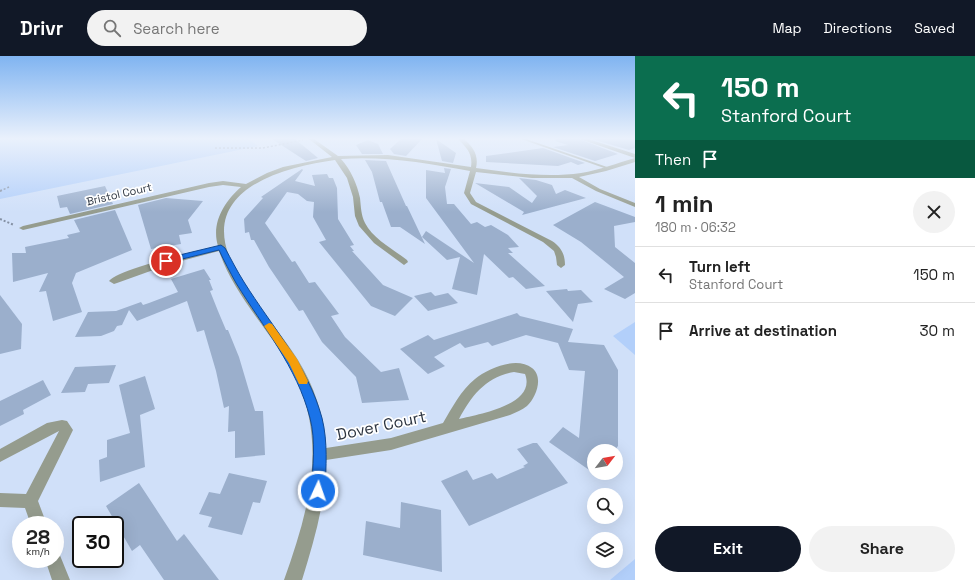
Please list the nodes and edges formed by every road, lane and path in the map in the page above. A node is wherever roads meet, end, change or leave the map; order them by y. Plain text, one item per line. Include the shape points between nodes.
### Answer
1 (306, 163) edge
2 (343, 163) edge
3 (436, 163) edge
4 (474, 163) edge
5 (595, 163) edge
6 (623, 163) edge
7 (608, 168) junction
8 (474, 170) junction
9 (573, 176) junction
10 (245, 186) junction
11 (9, 187) dead end
12 (0, 191) edge
13 (635, 205) edge
14 (23, 228) dead end
15 (221, 248) junction
16 (404, 262) dead end
17 (561, 265) dead end
18 (114, 281) dead end
19 (448, 427) junction
20 (320, 455) junction
21 (0, 456) edge
22 (0, 500) edge
23 (30, 501) junction
24 (36, 516) edge
25 (56, 568) edge
26 (61, 580) edge
27 (293, 580) edge

1 - 10 street via 276,172
2 - 16 street via 354,186 362,225 371,236
3 - 8 street
4 - 8 street
5 - 7 lane
6 - 7 street
7 - 9 street
8 - 9 street via 535,177
8 - 17 street via 467,193 473,203 546,240 562,256
9 - 13 street via 598,190
10 - 14 street, Bristol Court via 223,183 201,186
10 - 15 street via 233,196 226,208 219,227
11 - 12 path
15 - 18 street via 166,261
15 - 20 street via 239,282 293,362 306,387 316,419
19 - 19 street, Dover Court via 471,391 490,375 515,367 527,371 532,377 530,393 521,404
19 - 20 street, Dover Court via 391,444
20 - 27 street via 318,491 310,528
21 - 23 street via 52,427 62,425 66,430
22 - 23 street
23 - 24 street
25 - 26 street

